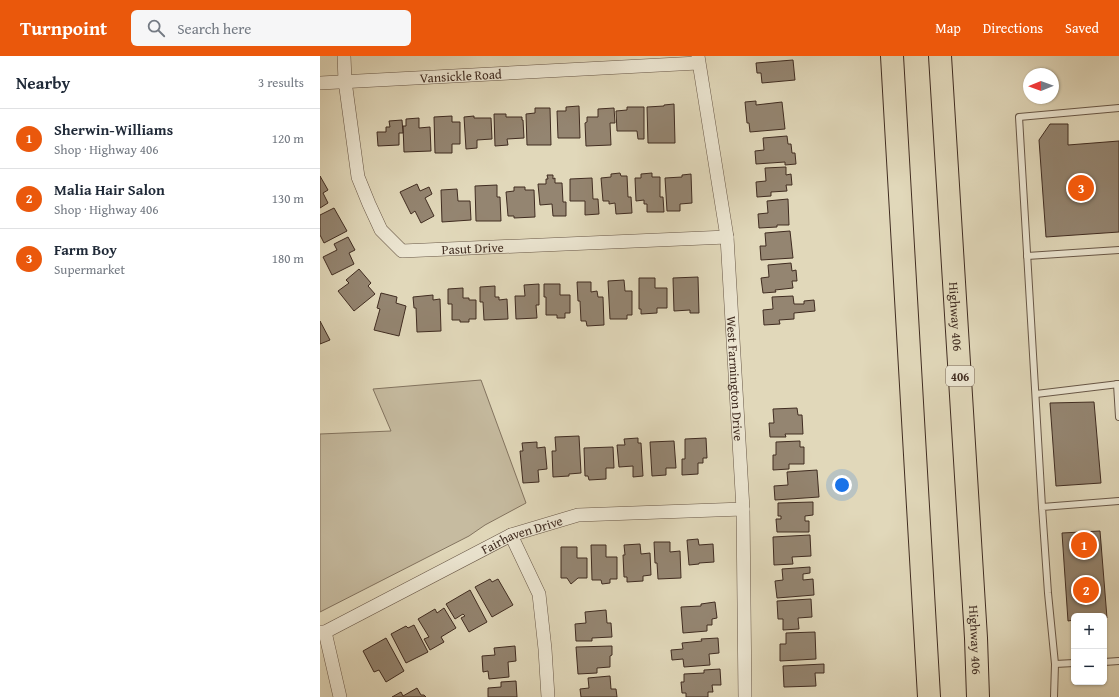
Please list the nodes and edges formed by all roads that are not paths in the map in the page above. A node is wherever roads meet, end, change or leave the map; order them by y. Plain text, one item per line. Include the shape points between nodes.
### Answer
1 (344, 56) edge
2 (892, 56) edge
3 (940, 56) edge
4 (698, 60) edge
5 (345, 81) junction
6 (320, 83) edge
7 (1119, 108) edge
8 (727, 237) junction
9 (1119, 250) edge
10 (1027, 256) junction
11 (1118, 384) edge
12 (1036, 394) junction
13 (1119, 417) edge
14 (1119, 501) edge
15 (1042, 507) junction
16 (743, 509) junction
17 (511, 535) junction
18 (323, 632) edge
19 (1119, 661) edge
20 (1107, 662) edge
21 (1071, 663) edge
22 (1055, 664) junction
23 (340, 697) edge
24 (548, 697) edge
25 (745, 697) edge
26 (930, 697) edge
27 (978, 697) edge
28 (1054, 697) edge

1 - 5 street, Pasut Drive
2 - 26 highway
3 - 27 highway, Highway 406 / 406
4 - 5 street, Vansickle Road
4 - 8 street, West Farmington Drive
5 - 6 street, Vansickle Road
5 - 8 street, Pasut Drive via 358,177 381,230 402,250
7 - 10 lane via 1019,117
8 - 16 street, West Farmington Drive
9 - 10 lane
10 - 12 lane
11 - 12 lane
11 - 13 lane
12 - 15 lane
14 - 15 lane
15 - 22 lane
16 - 17 street, Fairhaven Drive via 578,515
16 - 25 street, West Farmington Drive
17 - 18 street, Fairhaven Drive
17 - 24 street via 539,594
18 - 23 street
19 - 20 lane
21 - 22 lane
22 - 28 lane

